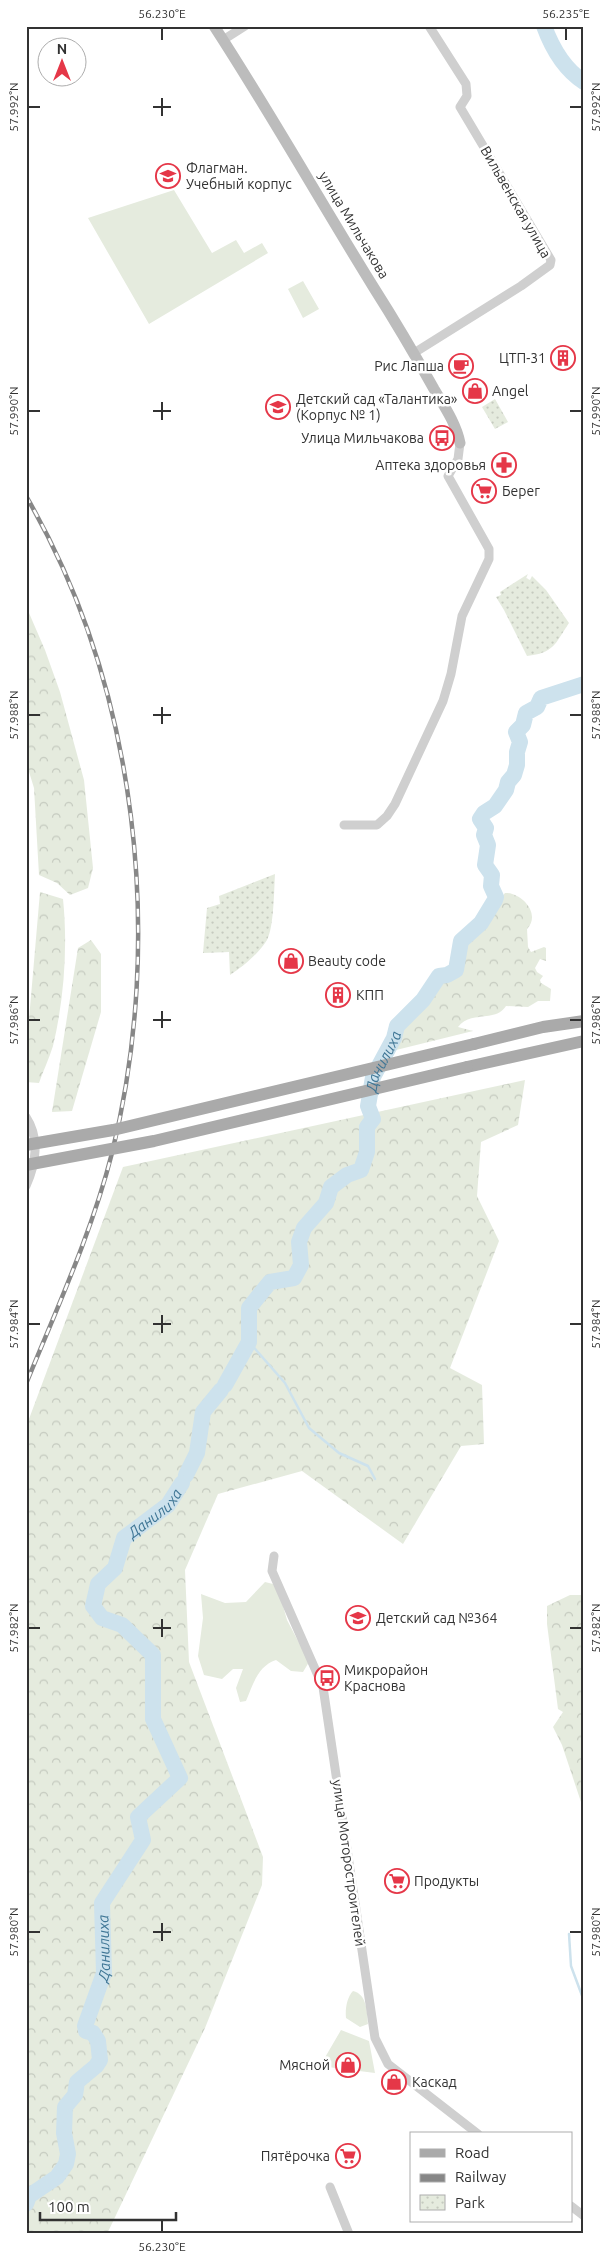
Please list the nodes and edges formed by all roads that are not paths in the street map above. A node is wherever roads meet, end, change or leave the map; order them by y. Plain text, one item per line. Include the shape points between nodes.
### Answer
1 (214, 26) edge
2 (244, 26) edge
3 (429, 26) edge
4 (223, 40) junction
5 (414, 353) junction
6 (460, 443) joint
7 (344, 825) dead end
8 (584, 1021) edge
9 (584, 1041) edge
10 (26, 1117) edge
11 (26, 1145) edge
12 (26, 1165) edge
13 (26, 1186) edge
14 (274, 1556) dead end
15 (475, 2132) edge
16 (330, 2187) dead end
17 (572, 2207) edge
18 (584, 2216) edge
19 (349, 2234) edge

1 - 4 street, улица Мильчакова
2 - 4 street
3 - 5 street, Вильвенская улица via 466,84 467,96 460,107 551,260 550,266 521,286
4 - 5 street, улица Мильчакова
5 - 6 street, улица Мильчакова via 451,418
6 - 7 street via 458,459 448,476 488,549 489,559 462,616 443,701 395,804 377,825
8 - 11 main road, bridge via 543,1027 122,1128
9 - 12 main road, bridge via 154,1141
10 - 13 street via 33,1129 35,1144
14 - 15 street, улица Моторостроителей via 272,1571 324,1687 375,2038 388,2064
16 - 19 street
17 - 18 street

